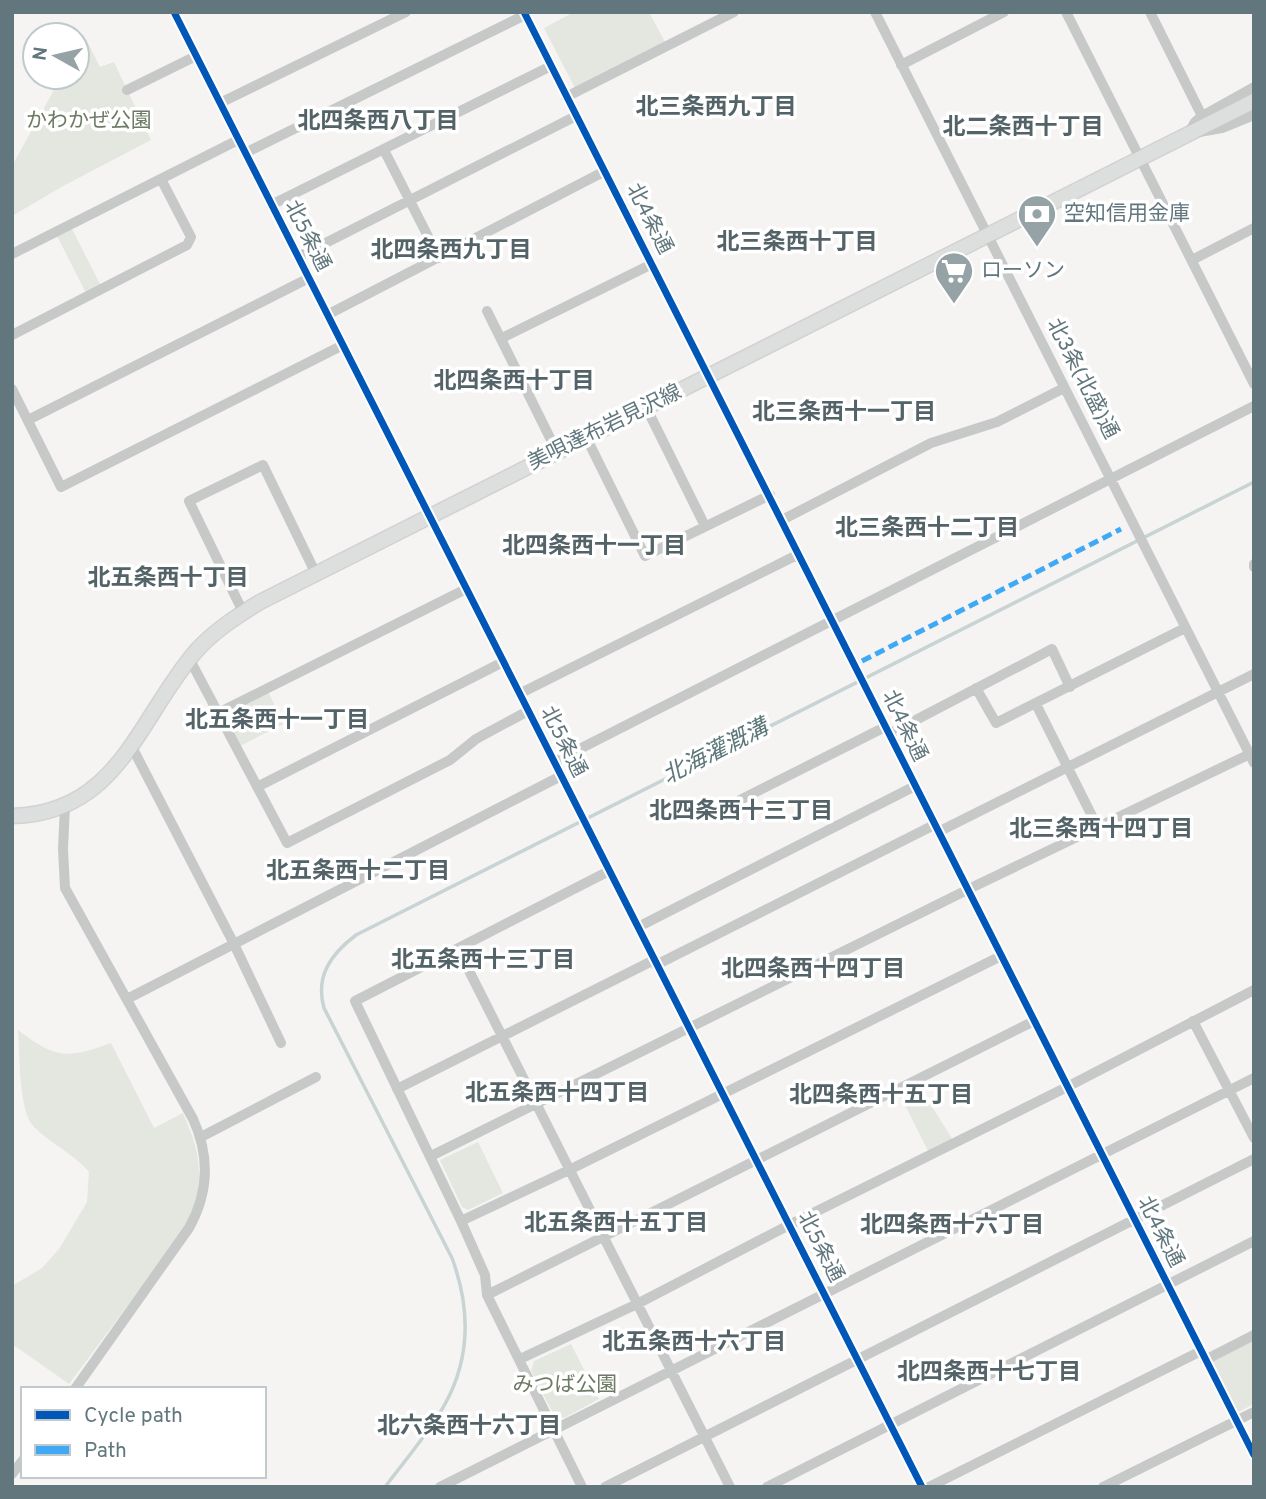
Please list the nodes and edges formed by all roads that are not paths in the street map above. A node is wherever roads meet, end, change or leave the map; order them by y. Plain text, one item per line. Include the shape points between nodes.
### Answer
1 (174, 12) edge
2 (406, 12) edge
3 (734, 12) edge
4 (875, 12) edge
5 (1004, 12) edge
6 (1066, 12) edge
7 (1150, 12) edge
8 (525, 14) edge
9 (196, 56) junction
10 (901, 65) junction
11 (551, 66) junction
12 (1254, 87) edge
13 (127, 90) dead end
14 (566, 97) junction
15 (1254, 101) edge
16 (220, 103) junction
17 (1254, 115) edge
18 (576, 116) junction
19 (1202, 116) junction
20 (1189, 133) junction
21 (238, 140) junction
22 (384, 149) junction
23 (246, 153) junction
24 (1141, 158) junction
25 (605, 171) junction
26 (161, 179) junction
27 (410, 200) junction
28 (271, 205) junction
29 (1254, 228) edge
30 (988, 235) junction
31 (12, 254) edge
32 (298, 257) junction
33 (439, 258) junction
34 (1192, 260) junction
35 (652, 264) junction
36 (309, 278) junction
37 (488, 311) dead end
38 (327, 315) junction
39 (12, 335) edge
40 (502, 338) junction
41 (343, 345) junction
42 (709, 376) junction
43 (1254, 384) edge
44 (1064, 388) junction
45 (12, 389) edge
46 (1254, 406) edge
47 (646, 407) junction
48 (28, 420) junction
49 (586, 437) junction
50 (557, 452) junction
51 (1110, 479) junction
52 (770, 495) junction
53 (429, 516) junction
54 (782, 520) junction
55 (705, 526) junction
56 (799, 554) junction
57 (316, 574) junction
58 (466, 589) junction
59 (243, 612) junction
60 (834, 621) junction
61 (1185, 628) junction
62 (190, 660) junction
63 (503, 662) junction
64 (1254, 674) edge
65 (1070, 687) junction
66 (976, 688) junction
67 (1219, 692) junction
68 (519, 694) junction
69 (1036, 704) junction
70 (528, 711) junction
71 (218, 713) junction
72 (887, 731) junction
73 (131, 745) junction
74 (1252, 757) edge
75 (554, 762) junction
76 (1068, 767) junction
77 (561, 776) junction
78 (915, 786) junction
79 (257, 787) junction
80 (740, 800) dead end
81 (65, 806) junction
82 (12, 816) edge
83 (936, 828) junction
84 (1098, 828) junction
85 (609, 871) junction
86 (967, 890) junction
87 (638, 927) junction
88 (234, 944) junction
89 (458, 949) junction
90 (1001, 956) junction
91 (655, 962) junction
92 (1254, 990) edge
93 (127, 999) junction
94 (1034, 1021) junction
95 (1193, 1021) junction
96 (689, 1028) junction
97 (502, 1036) junction
98 (281, 1043) dead end
99 (316, 1077) dead end
100 (1254, 1078) edge
101 (1067, 1087) junction
102 (397, 1089) junction
103 (1228, 1091) junction
104 (722, 1094) junction
105 (537, 1105) junction
106 (201, 1137) junction
107 (1254, 1138) edge
108 (431, 1156) junction
109 (1101, 1156) junction
110 (756, 1159) junction
111 (1254, 1159) edge
112 (569, 1170) junction
113 (1134, 1220) junction
114 (461, 1221) junction
115 (789, 1225) junction
116 (603, 1237) junction
117 (1254, 1241) edge
118 (1167, 1285) junction
119 (824, 1293) junction
120 (487, 1295) junction
121 (637, 1304) junction
122 (1254, 1335) edge
123 (1203, 1356) junction
124 (857, 1358) junction
125 (520, 1359) junction
126 (671, 1370) junction
127 (76, 1387) edge
128 (1254, 1412) edge
129 (1236, 1421) junction
130 (891, 1424) junction
131 (553, 1430) junction
132 (705, 1436) junction
133 (1254, 1455) edge
134 (440, 1487) edge
135 (582, 1487) edge
136 (606, 1487) edge
137 (730, 1487) edge
138 (767, 1487) edge
139 (922, 1487) edge
140 (929, 1487) edge
141 (1103, 1487) edge

1 - 9 street, 北5条通
2 - 16 street
3 - 14 street
4 - 10 street, 北3条(北盛)通
5 - 10 street
6 - 24 street
7 - 19 street
8 - 11 street, 北4条通
8 - 23 street
9 - 13 street
9 - 16 street, 北5条通
10 - 30 street, 北3条(北盛)通
11 - 14 street, 北4条通
11 - 22 street
12 - 19 street
14 - 18 street, 北4条通
15 - 20 main road, 美唄達布岩見沢線
16 - 21 street, 北5条通
17 - 20 street via 1222,128
18 - 25 street, 北4条通
18 - 27 street
19 - 20 street
20 - 24 main road, 美唄達布岩見沢線
21 - 23 street, 北5条通
21 - 26 street
22 - 27 street
22 - 28 street
23 - 28 street, 北5条通
24 - 30 main road, 美唄達布岩見沢線
24 - 34 street
25 - 33 street
25 - 35 street, 北4条通
26 - 31 street
26 - 39 street via 191,237 187,245
27 - 32 street
27 - 33 street
28 - 32 street, 北5条通
29 - 34 street
30 - 42 main road, 美唄達布岩見沢線
30 - 44 street, 北3条(北盛)通
32 - 36 street, 北5条通
33 - 38 street
34 - 43 street
35 - 40 street
35 - 42 street, 北4条通
36 - 38 street, 北5条通
36 - 48 street
37 - 40 street
38 - 41 street, 北5条通
40 - 50 street
41 - 48 street via 61,486
41 - 53 street, 北5条通
42 - 47 main road, 美唄達布岩見沢線
42 - 52 street, 北4条通
44 - 51 street, 北3条(北盛)通
44 - 54 street via 997,422 931,443
45 - 48 street
46 - 51 street
47 - 49 main road, 美唄達布岩見沢線
47 - 55 street
49 - 50 main road, 美唄達布岩見沢線
49 - 55 street via 645,556
50 - 53 main road, 美唄達布岩見沢線
51 - 60 street
51 - 61 street, 北3条(北盛)通
52 - 54 street, 北4条通
52 - 55 street
53 - 57 main road, 美唄達布岩見沢線
53 - 58 street, 北5条通
54 - 56 street, 北4条通
56 - 60 street, 北4条通
56 - 68 street
57 - 59 main road, 美唄達布岩見沢線
57 - 59 street via 263,465 190,501
58 - 63 street, 北5条通
58 - 71 street
59 - 62 main road, 美唄達布岩見沢線
60 - 72 street, 北4条通
60 - 75 street
61 - 65 street
61 - 67 street, 北3条(北盛)通
62 - 71 street
62 - 73 main road, 美唄達布岩見沢線
63 - 68 street, 北5条通
63 - 79 street
64 - 67 street
65 - 66 street via 1052,649
65 - 69 street
66 - 69 street via 996,723
66 - 72 street
67 - 74 street, 北3条(北盛)通
67 - 76 street
68 - 70 street, 北5条通
69 - 76 street
70 - 75 street, 北5条通
70 - 79 street via 476,739 450,760 287,843
71 - 79 street
72 - 78 street, 北4条通
72 - 80 street
73 - 81 main road, 美唄達布岩見沢線 via 102,783
73 - 88 street
74 - 84 street
75 - 77 street, 北5条通
76 - 83 street
76 - 84 street
77 - 85 street, 北5条通
77 - 88 street
78 - 83 street, 北4条通
78 - 87 street
81 - 82 main road, 美唄達布岩見沢線
81 - 93 street via 65,888
83 - 86 street, 北4条通
83 - 91 street
84 - 86 street
85 - 87 street, 北5条通
85 - 89 street
86 - 90 street, 北4条通
86 - 96 street
87 - 91 street, 北5条通
88 - 93 street
88 - 98 street
89 - 97 street
89 - 102 street via 355,1001
90 - 94 street, 北4条通
90 - 104 street
91 - 96 street, 北5条通
91 - 97 street
92 - 95 street
93 - 106 street
94 - 101 street, 北4条通
94 - 110 street
95 - 101 street
95 - 103 street
96 - 104 street, 北5条通
96 - 105 street
97 - 102 street
97 - 105 street
99 - 106 street
100 - 103 street
101 - 109 street, 北4条通
101 - 115 street
102 - 108 street
103 - 107 street
103 - 109 street
104 - 110 street, 北5条通
104 - 112 street
105 - 108 street
105 - 112 street
106 - 127 street via 205,1185 196,1215
108 - 114 street
109 - 113 street, 北4条通
109 - 119 street
110 - 115 street, 北5条通
110 - 116 street
111 - 113 street
112 - 114 street
112 - 116 street
113 - 118 street, 北4条通
113 - 124 street
114 - 120 street via 485,1275
115 - 119 street, 北5条通
115 - 121 street
116 - 120 street
116 - 121 street
117 - 118 street
118 - 123 street, 北4条通
118 - 130 street
119 - 124 street, 北5条通
119 - 126 street
120 - 125 street
121 - 125 street
121 - 126 street
122 - 123 street
123 - 129 street, 北4条通
123 - 140 street
124 - 130 street, 北5条通
124 - 132 street
125 - 131 street
126 - 131 street
126 - 132 street
128 - 129 street
129 - 133 street, 北4条通
129 - 141 street
130 - 138 street
130 - 139 street, 北5条通
131 - 134 street
131 - 135 street
132 - 136 street
132 - 137 street

